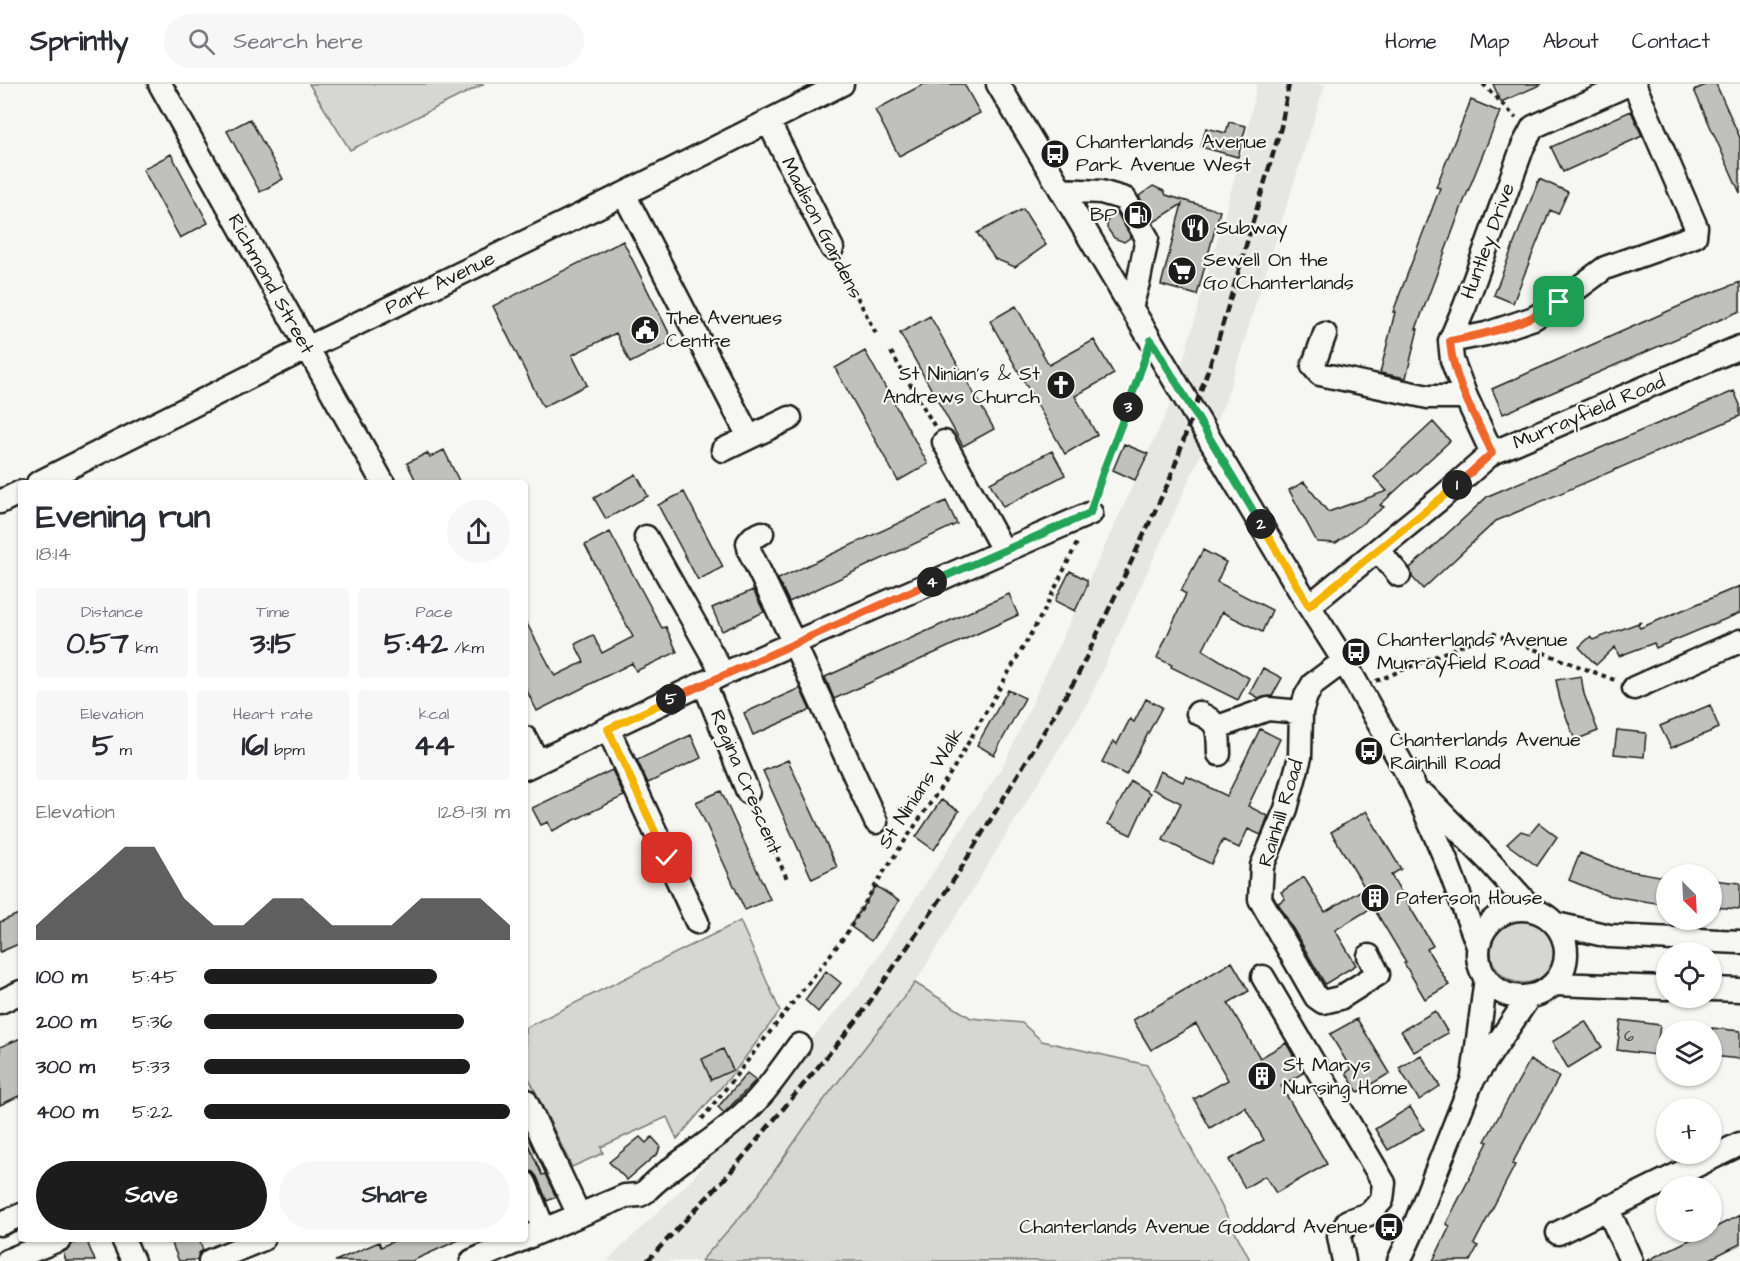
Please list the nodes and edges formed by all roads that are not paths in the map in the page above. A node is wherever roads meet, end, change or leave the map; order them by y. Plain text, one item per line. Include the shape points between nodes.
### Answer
1 (160, 84) edge
2 (842, 84) edge
3 (998, 84) edge
4 (1629, 84) edge
5 (1634, 84) edge
6 (768, 121) junction
7 (1061, 190) junction
8 (624, 194) junction
9 (832, 248) road end
10 (1131, 307) junction
11 (1325, 334) dead end
12 (1450, 341) junction
13 (1740, 347) edge
14 (307, 348) junction
15 (1466, 397) junction
16 (790, 418) dead end
17 (749, 437) junction
18 (944, 442) road end
19 (723, 450) dead end
20 (1492, 453) junction
21 (44, 480) edge
22 (380, 480) edge
23 (18, 493) edge
24 (0, 502) edge
25 (1090, 513) road end
26 (762, 533) dead end
27 (646, 537) dead end
28 (1003, 550) junction
29 (1378, 550) junction
30 (1399, 575) dead end
31 (1309, 606) junction
32 (1740, 641) edge
33 (795, 643) junction
34 (1344, 661) junction
35 (714, 679) junction
36 (1634, 688) road end
37 (1198, 712) dead end
38 (1301, 712) junction
39 (1218, 727) junction
40 (608, 729) junction
41 (528, 750) edge
42 (1219, 754) dead end
43 (532, 765) edge
44 (1413, 783) junction
45 (748, 792) road end
46 (876, 822) dead end
47 (1532, 909) junction
48 (697, 922) dead end
49 (1556, 924) junction
50 (1740, 942) edge
51 (1478, 946) junction
52 (1369, 956) dead end
53 (1263, 977) dead end
54 (1486, 978) junction
55 (1554, 984) junction
56 (1656, 988) edge
57 (1722, 989) edge
58 (1740, 990) edge
59 (18, 993) edge
60 (1529, 997) junction
61 (0, 1002) edge
62 (799, 1045) dead end
63 (1472, 1081) junction
64 (528, 1106) edge
65 (1740, 1144) edge
66 (1607, 1207) junction
67 (528, 1210) edge
68 (579, 1215) junction
69 (18, 1216) edge
70 (0, 1224) edge
71 (1558, 1233) dead end
72 (531, 1236) edge
73 (56, 1242) edge
74 (124, 1242) edge
75 (256, 1242) edge
76 (517, 1242) edge
77 (35, 1256) edge
78 (7, 1261) edge
79 (133, 1261) edge
80 (210, 1261) edge
81 (471, 1261) edge
82 (1344, 1261) edge
83 (1399, 1261) edge
84 (1630, 1261) edge

1 - 14 street, Richmond Street
2 - 6 street, Park Avenue
3 - 7 street
4 - 12 street, Huntley Drive via 1533,127
5 - 12 street via 1696,227 1695,236 1605,268 1534,318
6 - 8 street, Park Avenue
6 - 9 street, Madison Gardens
7 - 10 street
7 - 10 street via 1126,192 1147,238
8 - 14 street, Park Avenue
8 - 17 street
10 - 31 street
11 - 15 street via 1313,366 1320,374 1428,397
12 - 15 street via 1452,360
13 - 20 street, Murrayfield Road
14 - 21 street, Park Avenue
14 - 22 street, Richmond Street
15 - 20 street
16 - 17 street
17 - 19 street
18 - 28 street
20 - 29 street, Murrayfield Road
23 - 24 street
25 - 28 street
26 - 33 street via 748,543 750,552
27 - 35 street, Regina Crescent
28 - 33 street
29 - 30 street
29 - 31 street, Murrayfield Road
31 - 34 street
32 - 36 street
33 - 35 street
33 - 46 street
34 - 38 street, Rainhill Road via 1313,684
34 - 44 street
35 - 40 street
35 - 45 street, Regina Crescent
37 - 39 street via 1210,717
38 - 39 street via 1268,709
38 - 52 street, Rainhill Road via 1300,757 1286,809 1262,866 1260,898 1316,997 1323,1002 1340,998 1378,974
39 - 42 street
40 - 43 street
40 - 48 street
41 - 43 street
44 - 47 street
44 - 51 street
47 - 49 street
47 - 51 street via 1510,910 1486,927
49 - 50 street via 1609,936
49 - 55 street via 1566,942 1565,964
51 - 54 street via 1479,963
53 - 82 street via 1384,1183 1382,1200 1369,1214 1348,1221 1340,1236
54 - 60 street via 1504,994
54 - 63 street
55 - 56 street
55 - 60 street
57 - 58 street
59 - 61 street
60 - 63 street
62 - 68 street via 735,1122 668,1170 645,1192 624,1196
63 - 83 street
64 - 68 street
65 - 66 street
66 - 71 street
66 - 84 street
67 - 72 street
68 - 72 street
69 - 70 street
73 - 77 street
74 - 79 street
75 - 80 street
76 - 81 street
77 - 78 street

